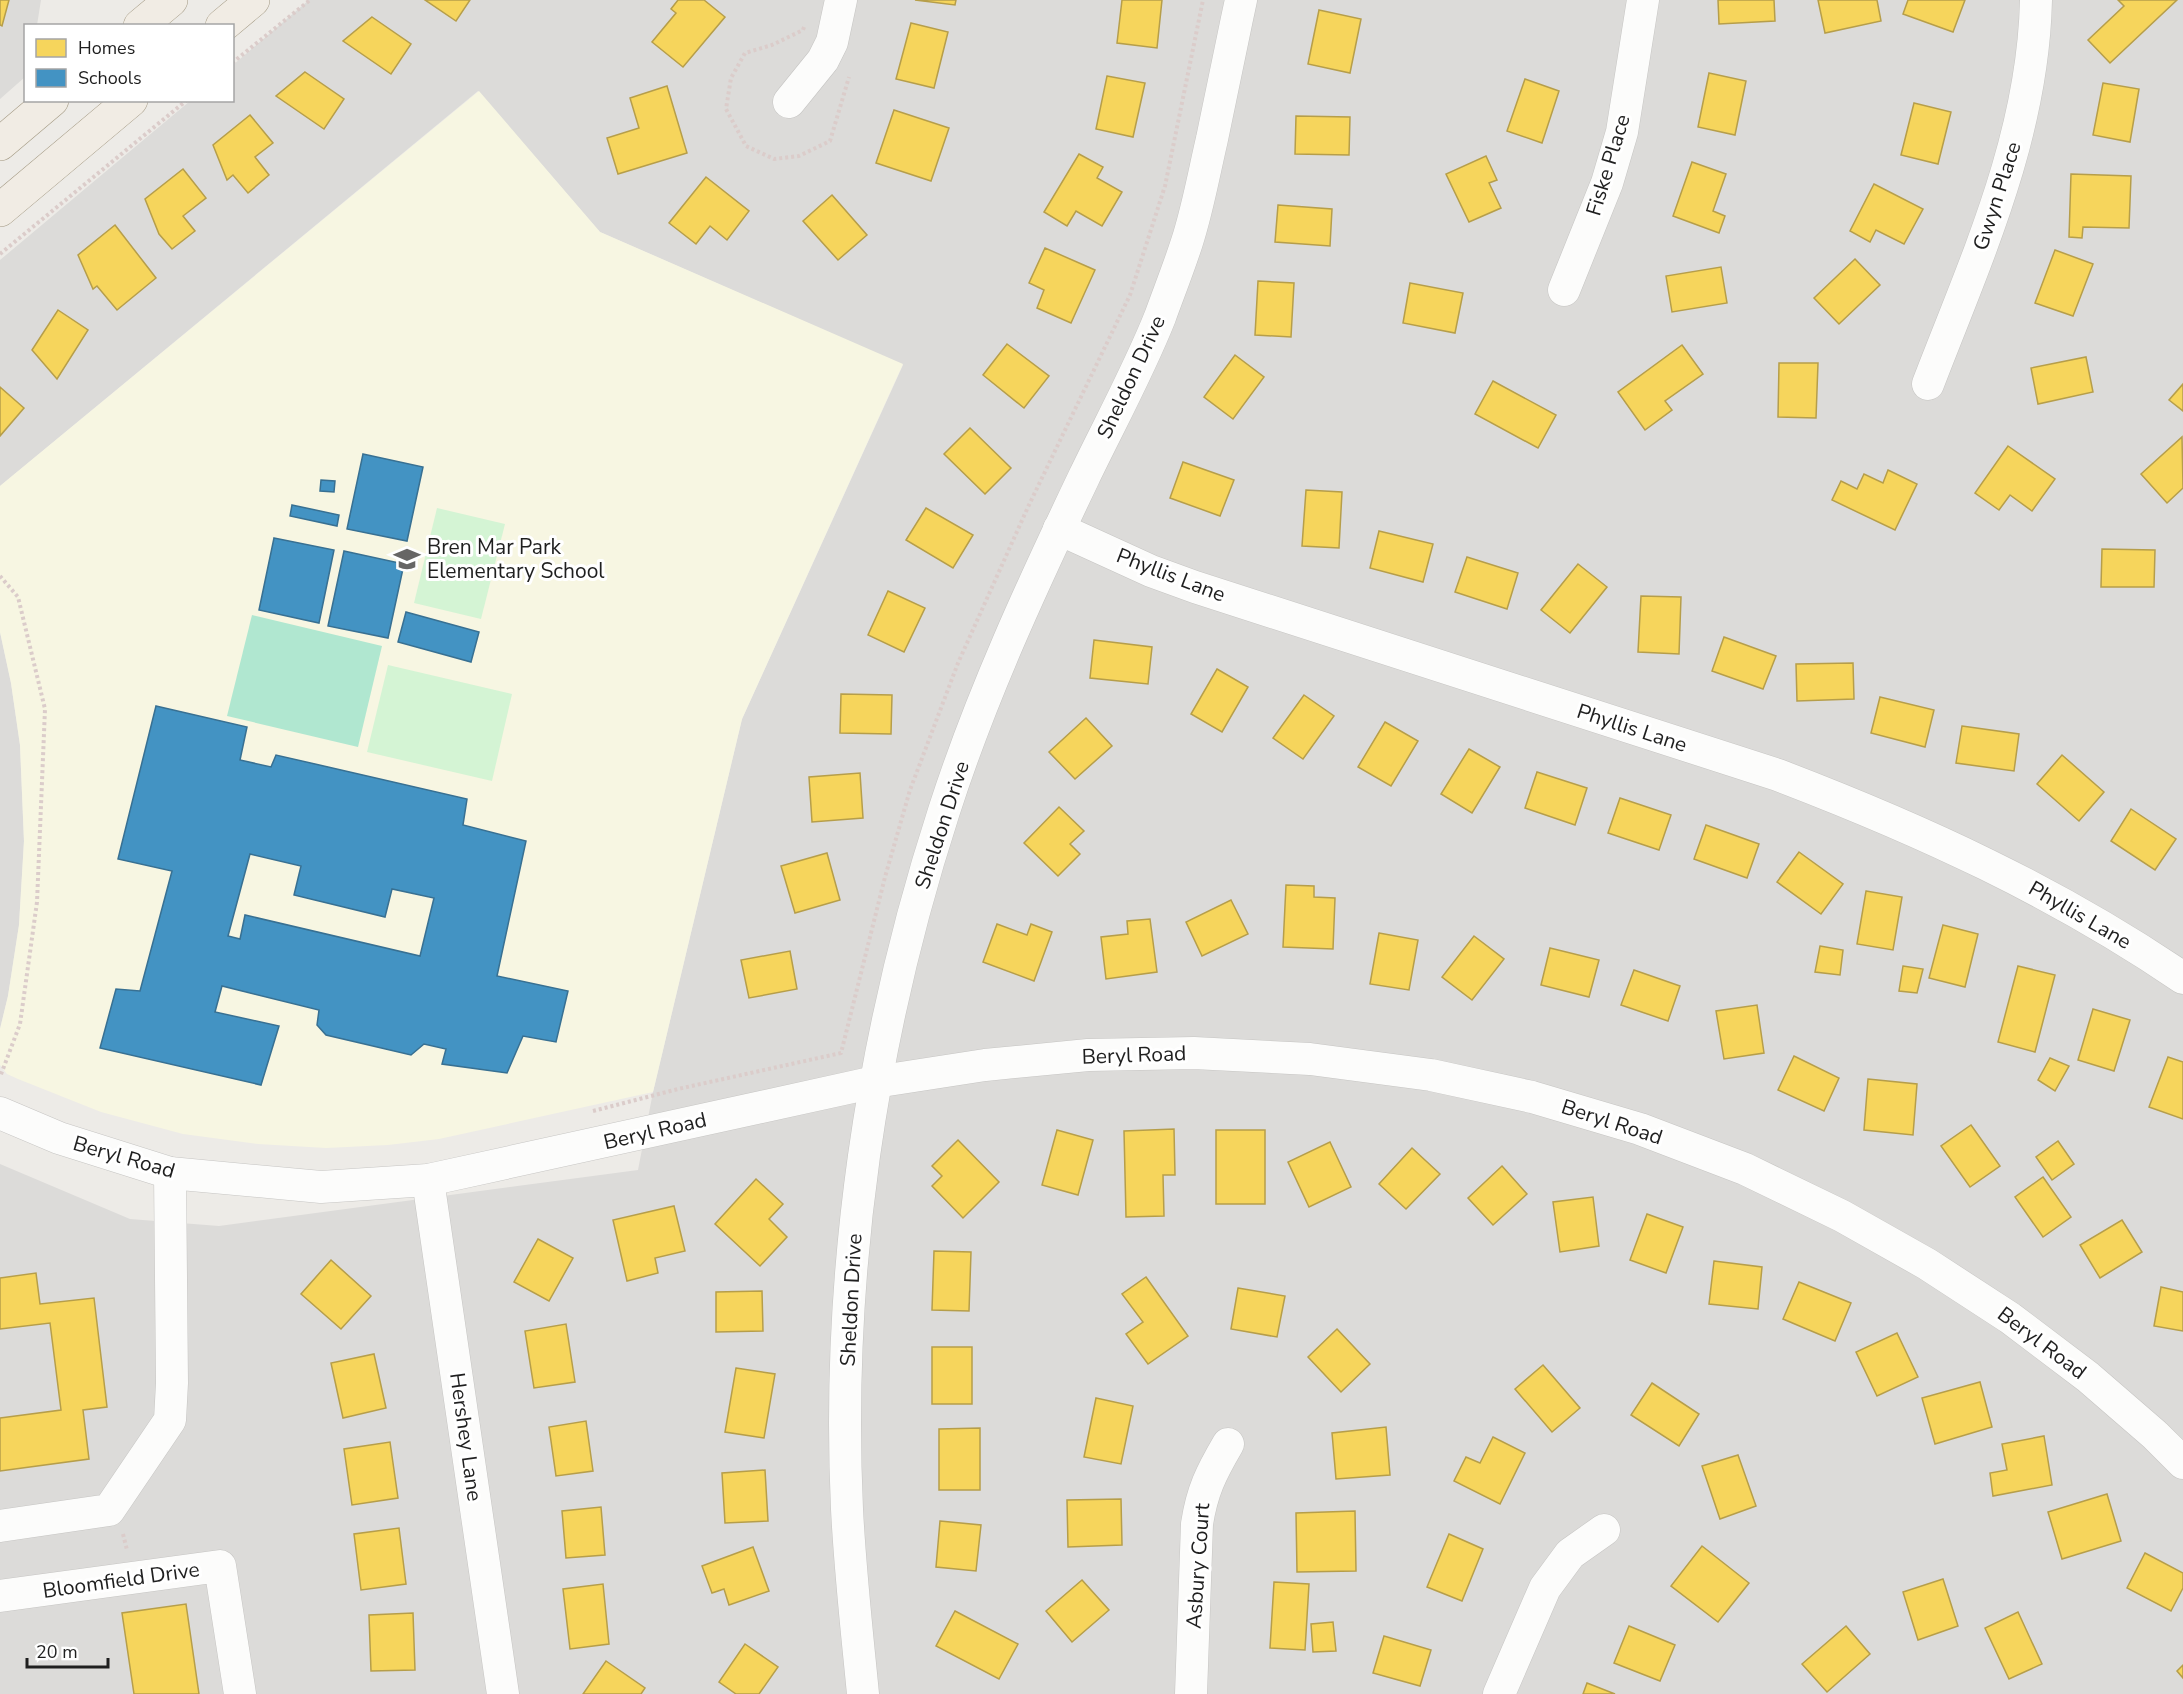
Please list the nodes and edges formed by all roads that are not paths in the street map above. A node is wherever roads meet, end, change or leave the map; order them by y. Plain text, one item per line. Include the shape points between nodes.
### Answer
1 (171, 0) edge
2 (253, 0) edge
3 (841, 0) edge
4 (1241, 0) edge
5 (1643, 0) edge
6 (2036, 0) edge
7 (142, 24) edge
8 (224, 24) edge
9 (50, 102) edge
10 (129, 102) edge
11 (789, 102) dead end
12 (0, 143) edge
13 (0, 210) edge
14 (1564, 290) dead end
15 (1928, 384) dead end
16 (1059, 529) junction
17 (2183, 978) edge
18 (875, 1082) junction
19 (0, 1113) edge
20 (170, 1173) junction
21 (428, 1180) junction
22 (1228, 1444) dead end
23 (2183, 1463) edge
24 (0, 1526) edge
25 (1604, 1530) dead end
26 (0, 1596) edge
27 (240, 1694) edge
28 (503, 1694) edge
29 (863, 1694) edge
30 (1191, 1694) edge
31 (1499, 1694) edge

1 - 7 main road
2 - 8 main road
3 - 11 street via 832,42 823,60
4 - 16 street, Sheldon Drive via 1188,241 1158,321
5 - 14 street, Fiske Place via 1622,132 1607,183
6 - 15 street, Gwyn Place via 2030,72 2018,135 1999,200
9 - 12 main road
10 - 13 main road
16 - 17 street, Phyllis Lane via 1195,587 1778,775 1864,808 2010,875
16 - 18 street, Sheldon Drive via 991,683 944,810 906,941
18 - 21 street, Beryl Road
18 - 23 street, Beryl Road via 985,1065 1088,1055 1194,1053 1321,1061 1431,1075 1532,1097 1640,1129 1745,1169 1842,1215 2010,1318 2088,1377
18 - 29 street, Sheldon Drive via 854,1228 845,1428 847,1510
19 - 20 street, Beryl Road via 59,1138
20 - 21 street, Beryl Road via 321,1187
20 - 24 street via 170,1420 109,1510
21 - 28 street, Hershey Lane
22 - 30 street, Asbury Court via 1201,1497 1197,1524
25 - 31 street via 1570,1554 1545,1588
26 - 27 street, Bloomfield Drive via 220,1566

